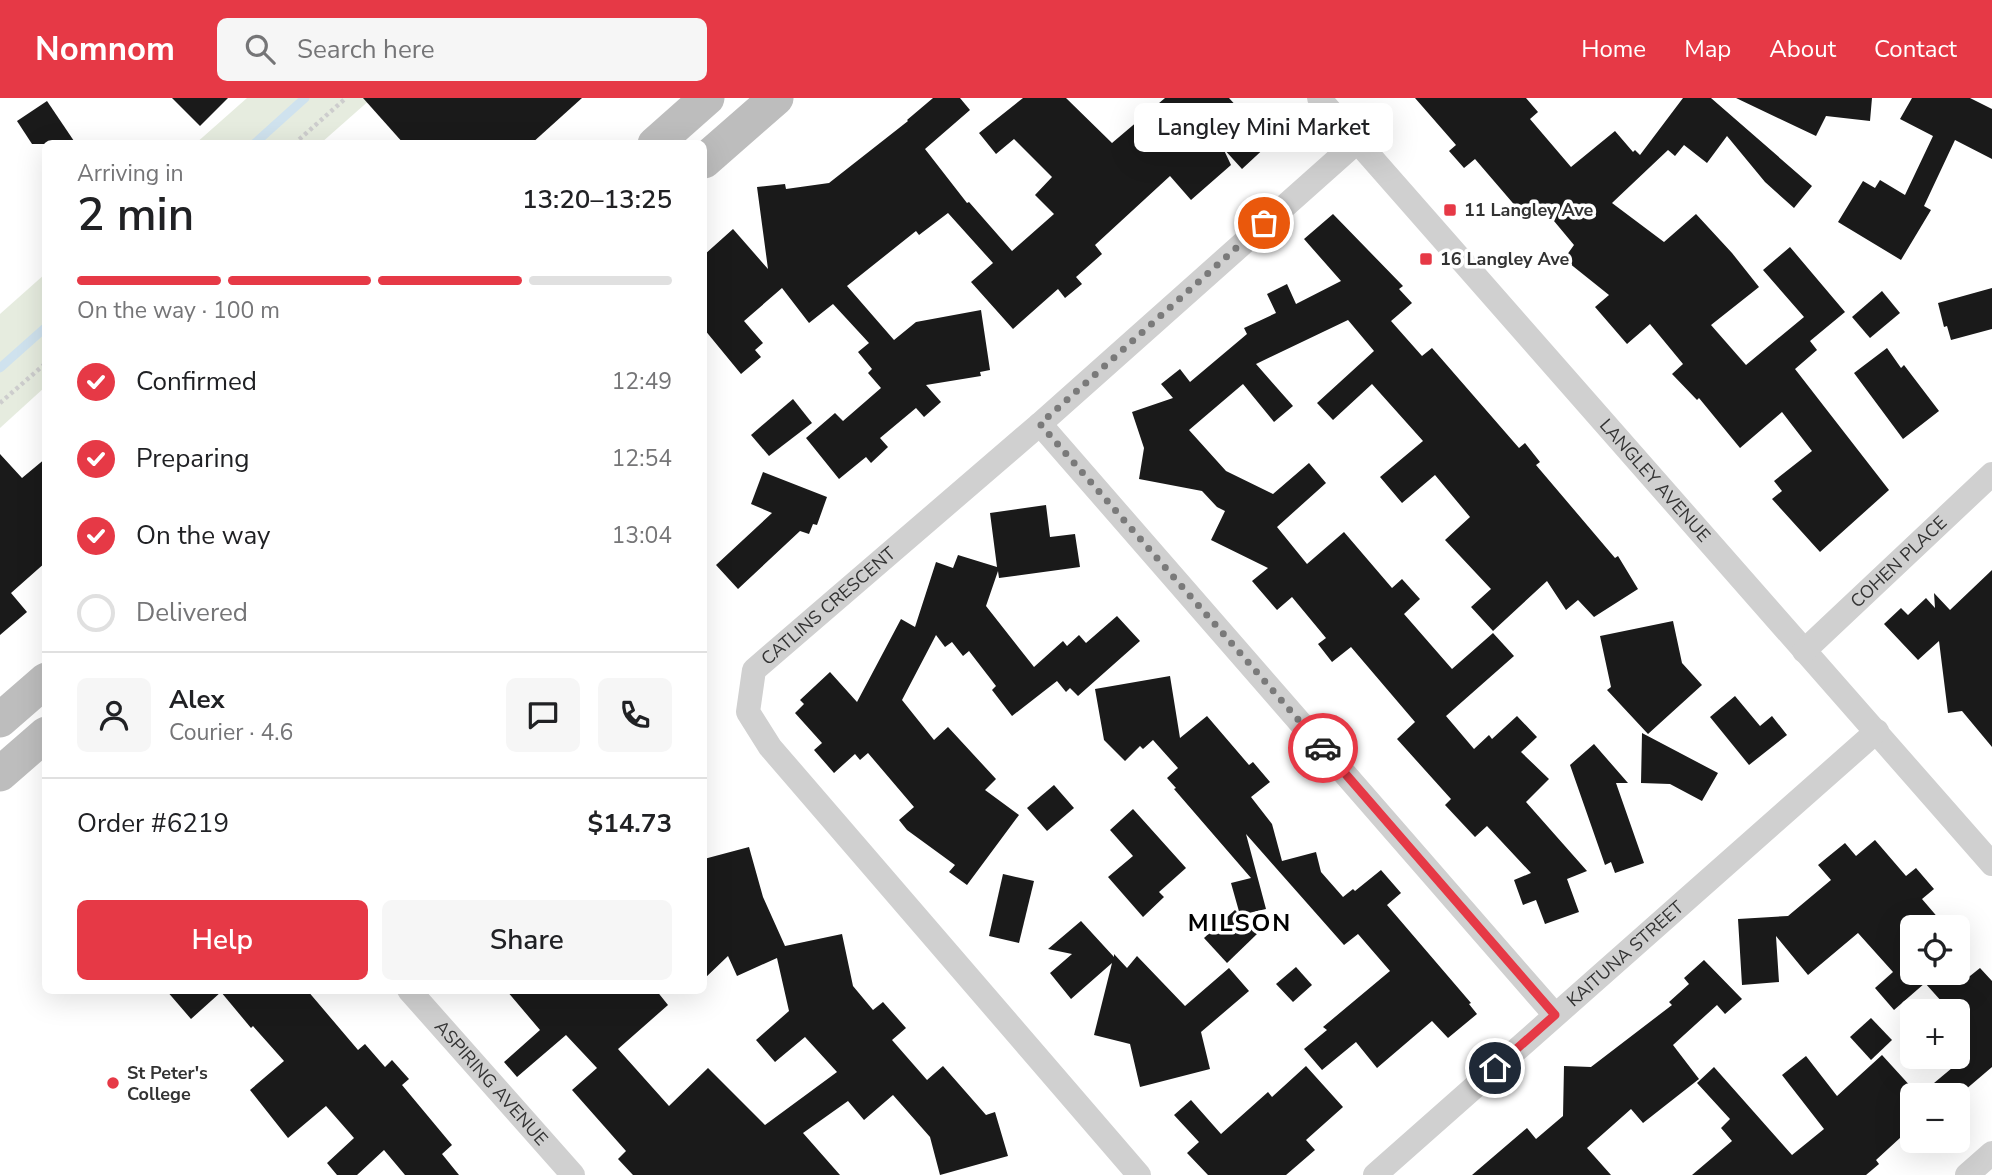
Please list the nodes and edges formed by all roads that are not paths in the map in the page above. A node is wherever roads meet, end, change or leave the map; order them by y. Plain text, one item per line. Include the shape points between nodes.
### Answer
1 (706, 98) edge
2 (776, 98) edge
3 (1323, 100) edge
4 (659, 140) edge
5 (1358, 141) junction
6 (707, 158) edge
7 (1040, 424) junction
8 (1992, 474) edge
9 (1804, 651) junction
10 (42, 683) edge
11 (0, 720) edge
12 (1877, 731) junction
13 (42, 737) edge
14 (0, 774) edge
15 (1992, 864) edge
16 (413, 994) edge
17 (1555, 1015) junction
18 (1992, 1153) edge
19 (573, 1175) edge
20 (1139, 1175) edge
21 (1375, 1175) edge
22 (1967, 1175) edge

1 - 4 main road
2 - 6 main road
3 - 5 street, LANGLEY AVENUE
5 - 7 street, CATLINS CRESCENT
5 - 9 street, LANGLEY AVENUE
7 - 17 street
7 - 20 street, CATLINS CRESCENT via 754,670 748,712 770,747
8 - 9 street, COHEN PLACE
9 - 12 street, LANGLEY AVENUE
10 - 11 main road
12 - 15 street, LANGLEY AVENUE
12 - 17 street, KAITUNA STREET
13 - 14 main road
16 - 19 street, ASPIRING AVENUE
17 - 21 street, KAITUNA STREET
18 - 22 street

